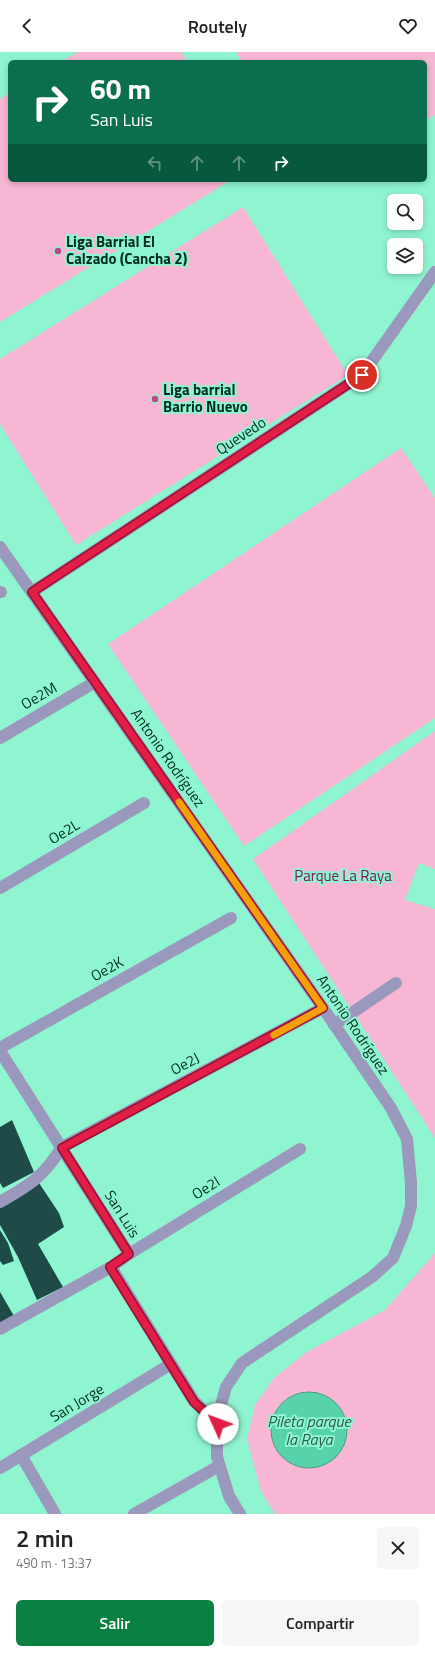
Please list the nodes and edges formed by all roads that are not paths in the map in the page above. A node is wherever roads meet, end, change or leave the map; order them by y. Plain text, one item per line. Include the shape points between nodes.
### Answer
1 (435, 272) edge
2 (0, 547) edge
3 (32, 592) junction
4 (95, 682) junction
5 (0, 738) edge
6 (144, 803) dead end
7 (0, 888) edge
8 (231, 918) dead end
9 (396, 983) dead end
10 (323, 1008) junction
11 (334, 1025) junction
12 (0, 1048) edge
13 (0, 1051) edge
14 (62, 1148) junction
15 (300, 1148) dead end
16 (0, 1202) edge
17 (129, 1254) junction
18 (110, 1267) junction
19 (0, 1329) edge
20 (171, 1364) junction
21 (218, 1424) junction
22 (21, 1455) junction
23 (219, 1466) junction
24 (0, 1468) edge
25 (55, 1514) edge
26 (134, 1514) edge
27 (240, 1514) edge

1 - 3 street, Quevedo via 362,375
2 - 3 street, Antonio Rodríguez
3 - 4 street, Antonio Rodríguez
4 - 5 street, Oe2M
4 - 10 street, Antonio Rodríguez
6 - 7 street, Oe2L
8 - 12 street, Oe2K
9 - 11 street
10 - 11 street, Antonio Rodríguez
10 - 14 street, Oe2J
11 - 21 street, Antonio Rodríguez via 391,1108 406,1139 411,1206 406,1226 393,1258 381,1270 242,1363 226,1387 220,1404
13 - 14 street, San Luis
14 - 16 street via 38,1179
14 - 17 street, San Luis
15 - 17 street, Oe2I
17 - 18 street, San Luis
18 - 19 street
18 - 20 street
20 - 21 street via 194,1402
20 - 22 street, San Jorge
21 - 23 street, Antonio Rodríguez
22 - 24 street, San Jorge
22 - 25 street
23 - 26 street
23 - 27 street, Antonio Rodríguez via 229,1496

